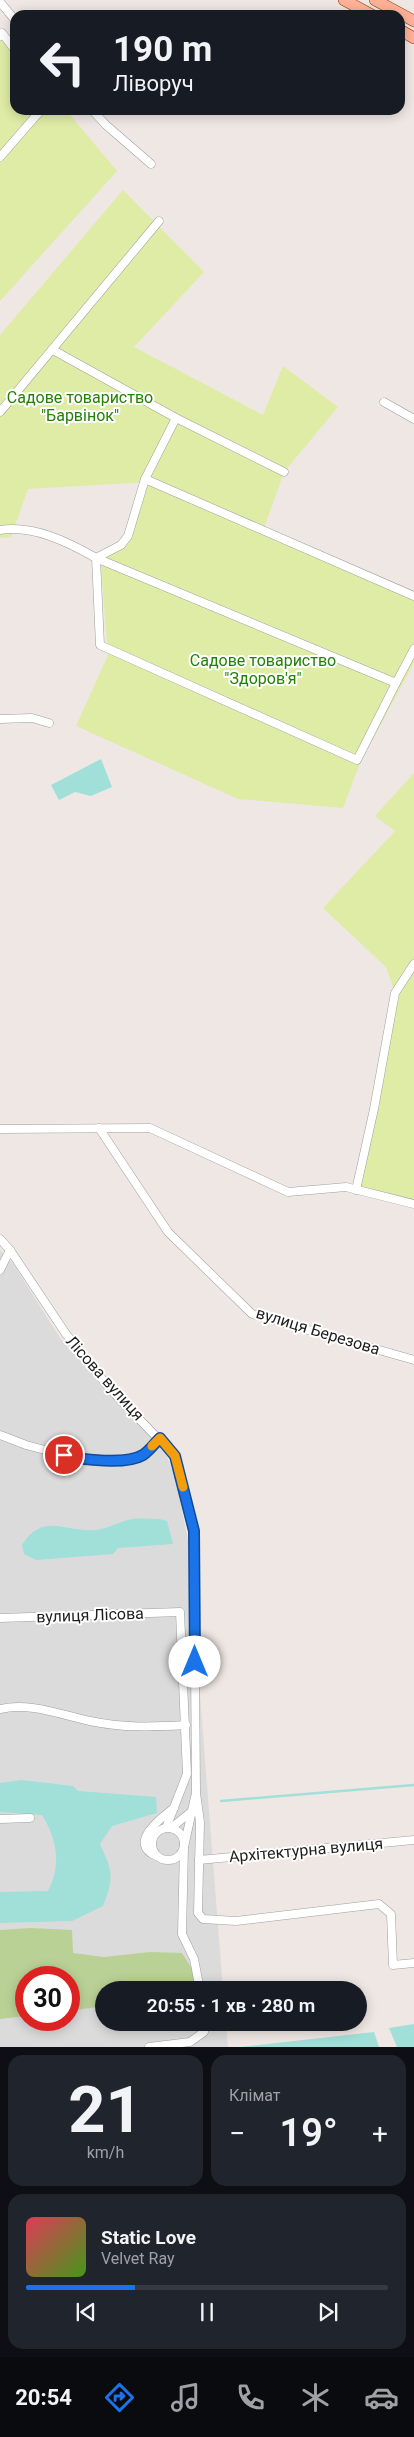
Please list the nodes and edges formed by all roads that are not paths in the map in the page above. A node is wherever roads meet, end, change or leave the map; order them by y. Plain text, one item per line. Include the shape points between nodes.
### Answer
1 (344, 0) edge
2 (375, 0) edge
3 (0, 2) edge
4 (363, 10) edge
5 (394, 10) edge
6 (10, 14) edge
7 (0, 36) edge
8 (10, 43) edge
9 (37, 115) edge
10 (97, 115) edge
11 (0, 157) edge
12 (151, 164) dead end
13 (160, 221) dead end
14 (52, 350) junction
15 (384, 402) dead end
16 (0, 412) edge
17 (176, 418) junction
18 (414, 418) edge
19 (284, 472) dead end
20 (145, 479) junction
21 (0, 530) edge
22 (96, 558) junction
23 (414, 596) edge
24 (414, 649) edge
25 (396, 683) junction
26 (0, 718) edge
27 (49, 723) dead end
28 (414, 964) edge
29 (99, 1128) junction
30 (0, 1129) edge
31 (356, 1190) junction
32 (414, 1204) edge
33 (0, 1238) edge
34 (10, 1250) junction
35 (0, 1270) edge
36 (414, 1360) edge
37 (0, 1435) edge
38 (160, 1438) junction
39 (0, 1618) edge
40 (0, 1709) edge
41 (186, 1725) junction
42 (196, 1793) junction
43 (174, 1808) junction
44 (191, 1812) junction
45 (30, 1818) dead end
46 (0, 1819) edge
47 (168, 1828) junction
48 (414, 1840) edge
49 (184, 1847) junction
50 (160, 1858) junction
51 (199, 1860) junction
52 (414, 1963) edge
53 (198, 1981) edge
54 (204, 2031) edge
55 (148, 2047) edge

1 - 4 main road
2 - 5 main road
3 - 6 street
7 - 8 street via 2,33
9 - 11 street
10 - 12 street
13 - 14 street
14 - 16 street
14 - 17 street
15 - 18 street
17 - 19 street
17 - 20 street
20 - 22 street via 128,536 121,545
20 - 23 street
21 - 22 street via 11,528 64,539
22 - 25 street
22 - 25 street via 100,645 357,760
24 - 25 street
26 - 27 street via 32,718
28 - 31 street via 395,993
29 - 30 street
29 - 31 street via 150,1128 288,1192 346,1187
29 - 36 street, вулиця Березова via 168,1232 252,1314
31 - 32 street
33 - 34 street, Лісова вулиця
34 - 35 street
34 - 38 street, Лісова вулиця via 66,1334 110,1389
37 - 38 street via 26,1446 83,1460 132,1459 144,1455
38 - 42 street, Лісова вулиця via 175,1456 194,1531
39 - 41 street, вулиця Лісова via 180,1612
40 - 41 street via 10,1706 47,1711 133,1728
41 - 43 street via 187,1774
42 - 44 street
42 - 51 street via 200,1822
43 - 47 street
43 - 50 street via 156,1820 144,1842 146,1849
44 - 47 street
44 - 49 street
45 - 46 street
47 - 49 street via 180,1833
47 - 50 street via 156,1834 152,1844
48 - 51 street, Архітектурна вулиця
49 - 50 street via 175,1859
49 - 53 street via 182,1934 194,1959
51 - 52 street via 198,1913 203,1919 236,1921 379,1904 391,1914 393,1965
54 - 55 street via 190,2042

